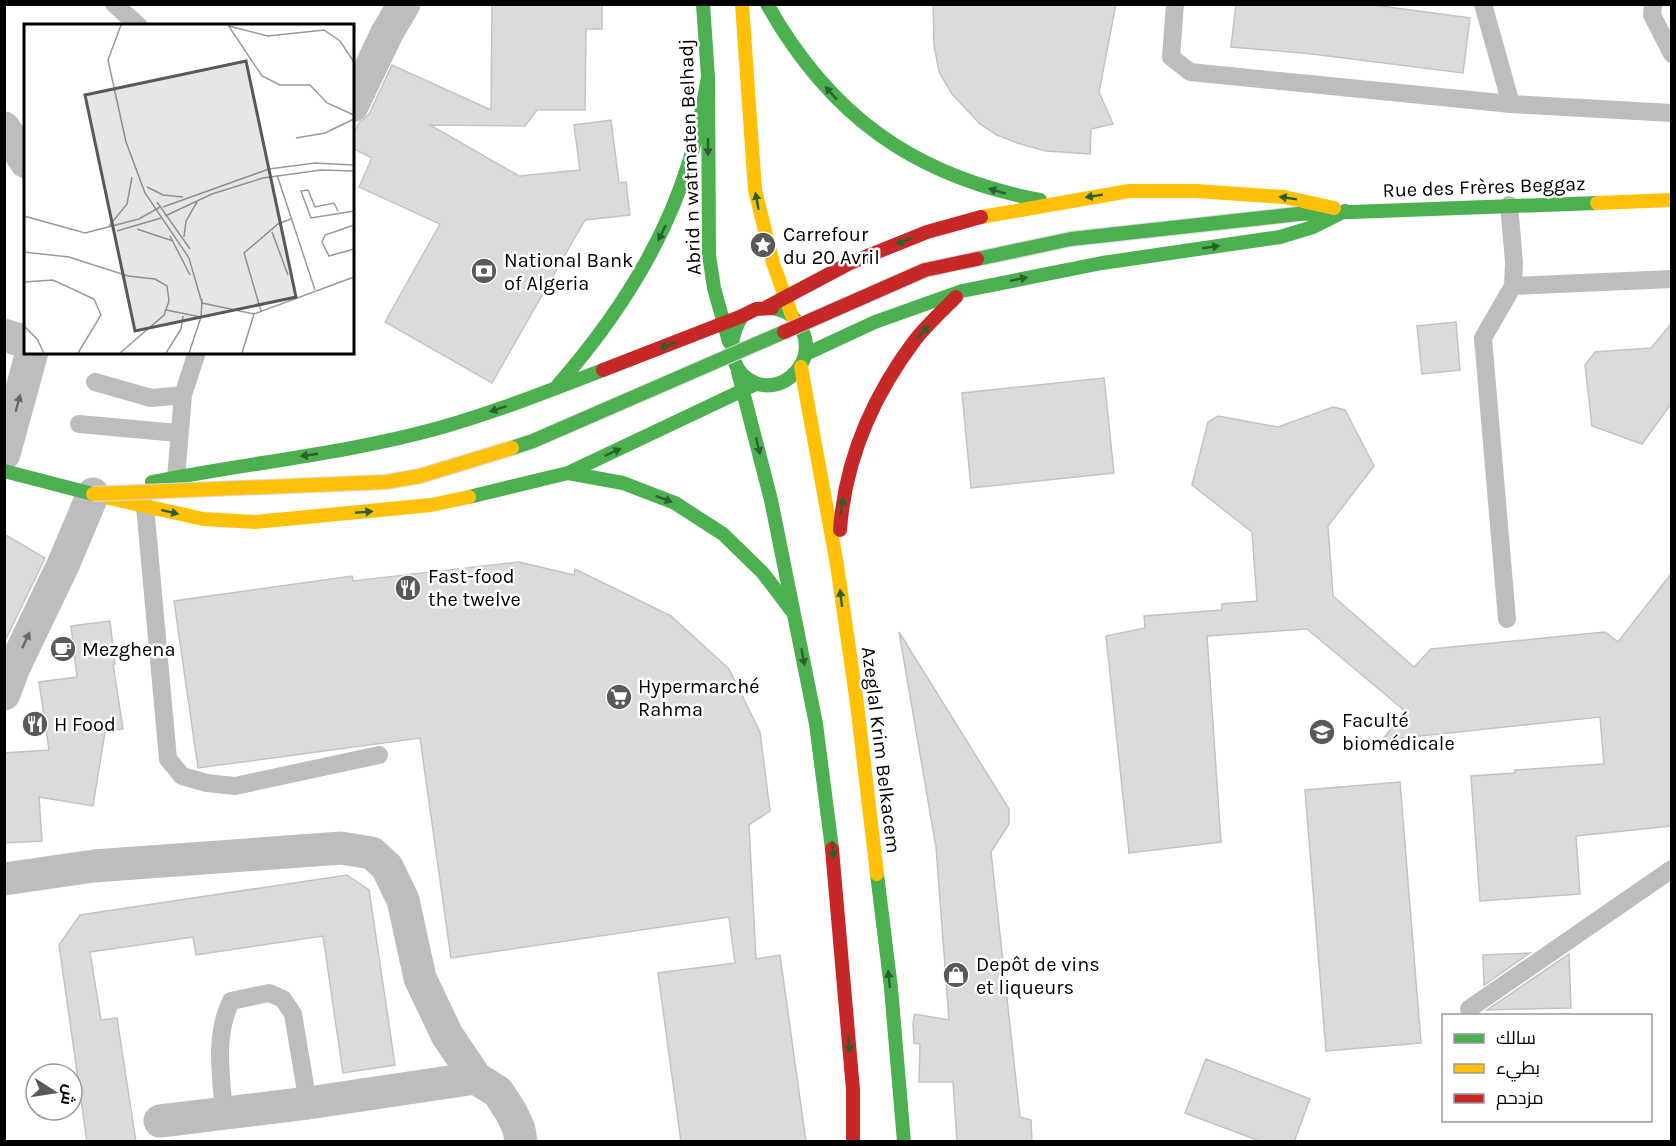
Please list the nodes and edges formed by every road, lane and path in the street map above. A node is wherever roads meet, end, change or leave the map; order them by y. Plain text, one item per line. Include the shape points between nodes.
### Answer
1 (114, 4) edge
2 (404, 4) edge
3 (703, 4) edge
4 (742, 4) edge
5 (767, 4) edge
6 (1175, 4) edge
7 (1483, 4) edge
8 (1653, 4) edge
9 (137, 24) edge
10 (1671, 54) edge
11 (708, 77) junction
12 (354, 102) edge
13 (1511, 104) junction
14 (1671, 112) edge
15 (4, 128) edge
16 (24, 159) edge
17 (1671, 200) edge
18 (1054, 203) junction
19 (1509, 205) junction
20 (1345, 211) junction
21 (1671, 279) edge
22 (1514, 286) junction
23 (962, 291) junction
24 (785, 297) junction
25 (767, 307) junction
26 (742, 316) junction
27 (792, 316) junction
28 (723, 323) junction
29 (4, 335) edge
30 (24, 341) edge
31 (730, 343) junction
32 (31, 354) edge
33 (196, 354) edge
34 (803, 360) junction
35 (94, 382) dead end
36 (750, 386) junction
37 (553, 390) junction
38 (183, 395) junction
39 (79, 424) dead end
40 (178, 433) junction
41 (4, 454) edge
42 (4, 471) edge
43 (568, 473) junction
44 (176, 478) junction
45 (93, 494) junction
46 (145, 506) junction
47 (837, 565) junction
48 (795, 616) junction
49 (1507, 619) dead end
50 (4, 694) edge
51 (379, 755) dead end
52 (1671, 869) edge
53 (4, 879) edge
54 (1469, 1009) dead end
55 (476, 1078) junction
56 (308, 1103) junction
57 (224, 1113) junction
58 (160, 1121) dead end
59 (521, 1142) edge
60 (854, 1142) edge
61 (904, 1142) edge

1 - 9 lane
2 - 12 street
3 - 11 main road, Abrid n watmaten Belhadj
24 -> 4 main road via 772,263 755,190
18 -> 5 main road via 1005,194 959,179 915,158 873,131 804,63
6 - 13 lane via 1170,57 1190,72
7 - 13 lane
8 - 10 lane via 1652,15
11 -> 28 main road, Abrid n watmaten Belhadj via 709,255
11 -> 37 main road via 699,127 667,223 617,312
13 - 14 lane
15 - 16 street
17 - 19 main road, Rue des Frères Beggaz
20 -> 18 main road via 1284,197 1196,191 1129,191
18 -> 24 main road via 927,232 850,263
19 - 20 main road, Rue des Frères Beggaz
19 - 22 lane
23 -> 20 main road via 1102,263 1280,237
20 - 45 main road, Rue des Frères Beggaz, bridge via 1071,239 925,270 533,441 420,476 386,482
21 - 22 lane
22 - 49 lane via 1483,338
23 - 34 main road via 875,322
47 -> 23 main road via 842,504 857,445 882,389 916,339
24 - 25 main road
24 - 27 main road
25 - 26 main road
25 - 27 main road
26 - 28 main road
26 - 31 main road
27 - 34 main road via 802,327 806,340
28 - 31 main road, Abrid n watmaten Belhadj
28 -> 37 main road
29 - 30 street
31 - 36 main road via 730,356
41 -> 32 street
33 - 38 lane
34 - 36 main road via 792,377 780,383
34 - 47 main road, Azeglal Krim Belkacem
35 - 38 lane via 152,398
43 -> 36 main road
36 -> 48 main road
37 -> 44 main road via 439,428 330,452
38 - 40 lane
39 - 40 lane
40 - 44 lane
42 - 45 main road
46 -> 43 main road via 203,519 255,522 431,506
43 -> 48 main road via 623,483 675,503 723,534 763,573
44 - 45 main road
45 - 46 main road
50 -> 45 street
46 - 51 lane via 168,759 182,776 235,786
61 -> 47 main road, Azeglal Krim Belkacem via 891,988
48 -> 60 main road via 816,723 831,837
52 - 54 lane
53 - 55 street via 94,866 341,848 372,853 387,867 403,900 420,978 447,1035
55 - 56 street
55 - 59 street via 498,1092 519,1129
56 - 57 street
56 - 57 lane via 293,1014 283,999 269,993 231,1001 223,1017 220,1049
57 - 58 street

